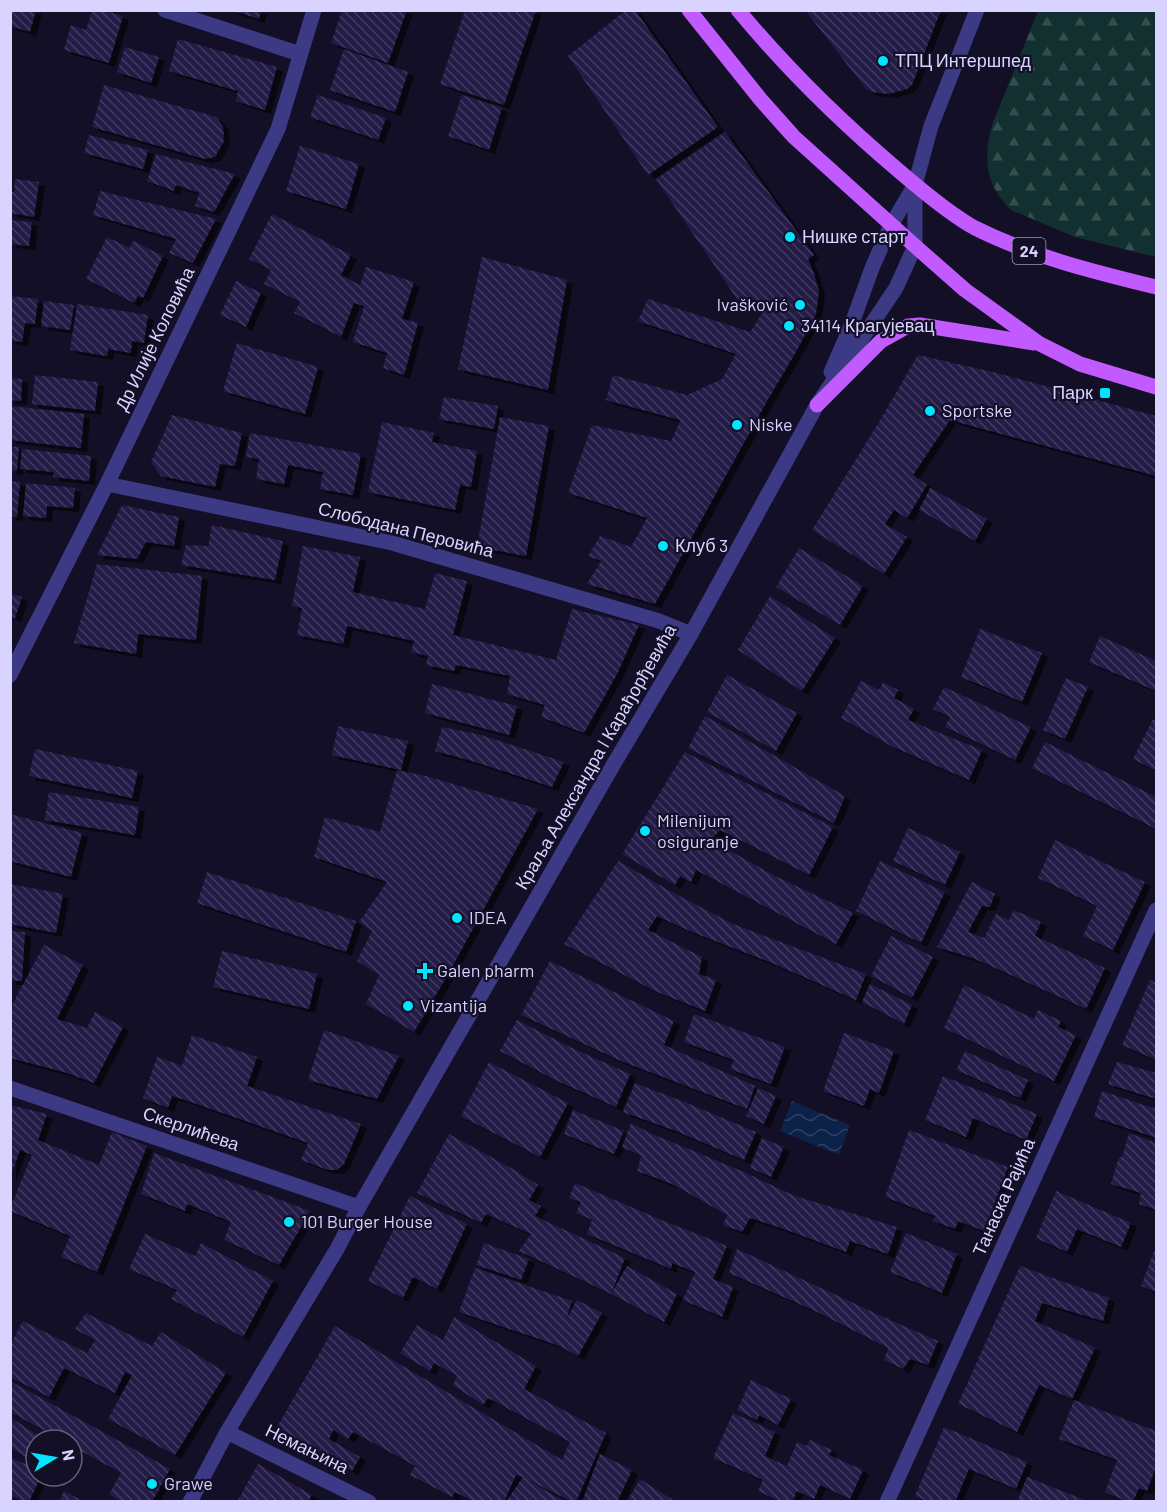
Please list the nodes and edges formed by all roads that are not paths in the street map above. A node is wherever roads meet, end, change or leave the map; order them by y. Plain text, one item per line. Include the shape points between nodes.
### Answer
1 (165, 10) edge
2 (314, 10) edge
3 (689, 10) edge
4 (738, 10) edge
5 (977, 10) edge
6 (300, 54) junction
7 (915, 185) junction
8 (891, 225) junction
9 (915, 246) junction
10 (1156, 287) edge
11 (1040, 344) junction
12 (1156, 387) edge
13 (817, 405) junction
14 (107, 484) junction
15 (690, 634) junction
16 (10, 675) edge
17 (1156, 909) edge
18 (10, 1088) edge
19 (359, 1207) junction
20 (227, 1432) junction
21 (190, 1502) edge
22 (369, 1502) edge
23 (887, 1502) edge

1 - 6 street
2 - 6 street, Др Илије Коловића
3 - 8 main road via 760,100
4 - 7 main road, 24 via 840,119
5 - 7 street via 931,126
6 - 14 street, Др Илије Коловића via 278,129
7 - 8 street, Краља Александра I Карађорђевића
7 - 9 street
7 - 10 main road, 24 via 974,227 1010,244
8 - 9 main road
8 - 13 street, Краља Александра I Карађорђевића
9 - 11 main road via 981,302
9 - 13 street, Краља Александра I Карађорђевића via 896,288
11 - 12 main road via 1080,364
11 - 13 main road via 920,324 908,327 881,341
13 - 15 street, Краља Александра I Карађорђевића
14 - 15 street, Слободана Перовића via 392,543 658,621
14 - 16 street, Др Илије Коловића
15 - 19 street, Краља Александра I Карађорђевића
17 - 23 street, Танаска Рајића
18 - 19 street, Скерлићева
19 - 20 street, Краља Александра I Карађорђевића
20 - 21 street, Краља Александра I Карађорђевића
20 - 22 street, Немањина

